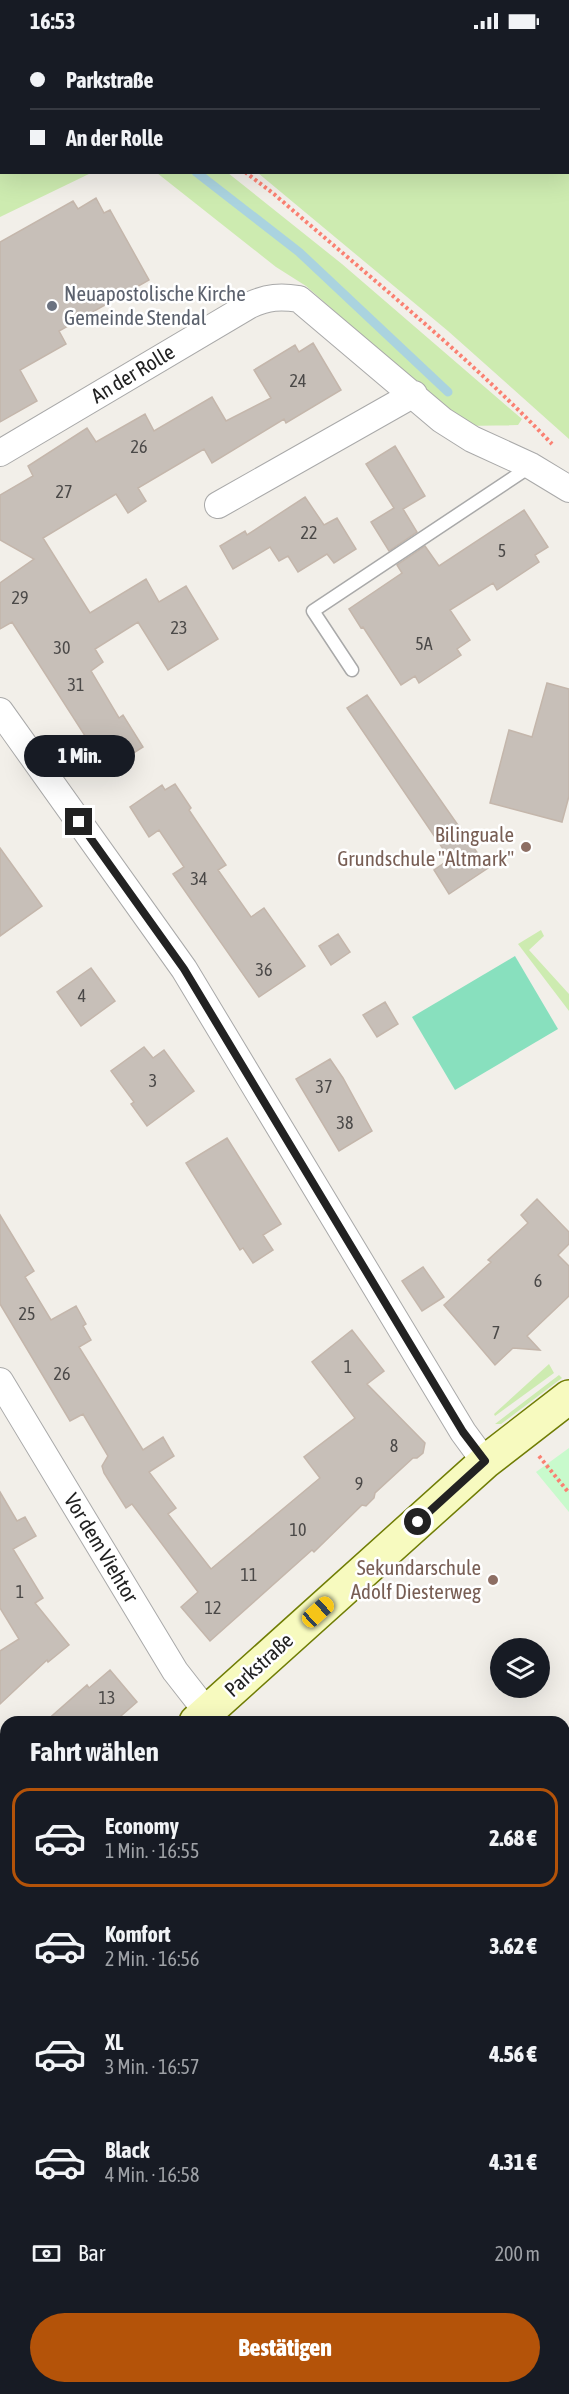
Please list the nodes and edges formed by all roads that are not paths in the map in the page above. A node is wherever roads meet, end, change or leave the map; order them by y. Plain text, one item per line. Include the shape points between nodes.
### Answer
1 (414, 394) junction
2 (0, 453) edge
3 (531, 466) junction
4 (569, 489) edge
5 (218, 505) dead end
6 (352, 670) dead end
7 (0, 711) edge
8 (0, 1381) edge
9 (569, 1397) edge
10 (485, 1461) junction
11 (201, 1716) edge
12 (203, 1716) edge

1 - 2 street, An der Rolle via 299,299 265,298
1 - 3 street, An der Rolle via 442,420 472,439
1 - 5 street
3 - 4 street, An der Rolle
3 - 6 lane via 313,611
7 - 10 street via 184,969 463,1432
8 - 11 street, Vor dem Viehtor
9 - 10 main road, Parkstraße
10 - 12 main road, Parkstraße

